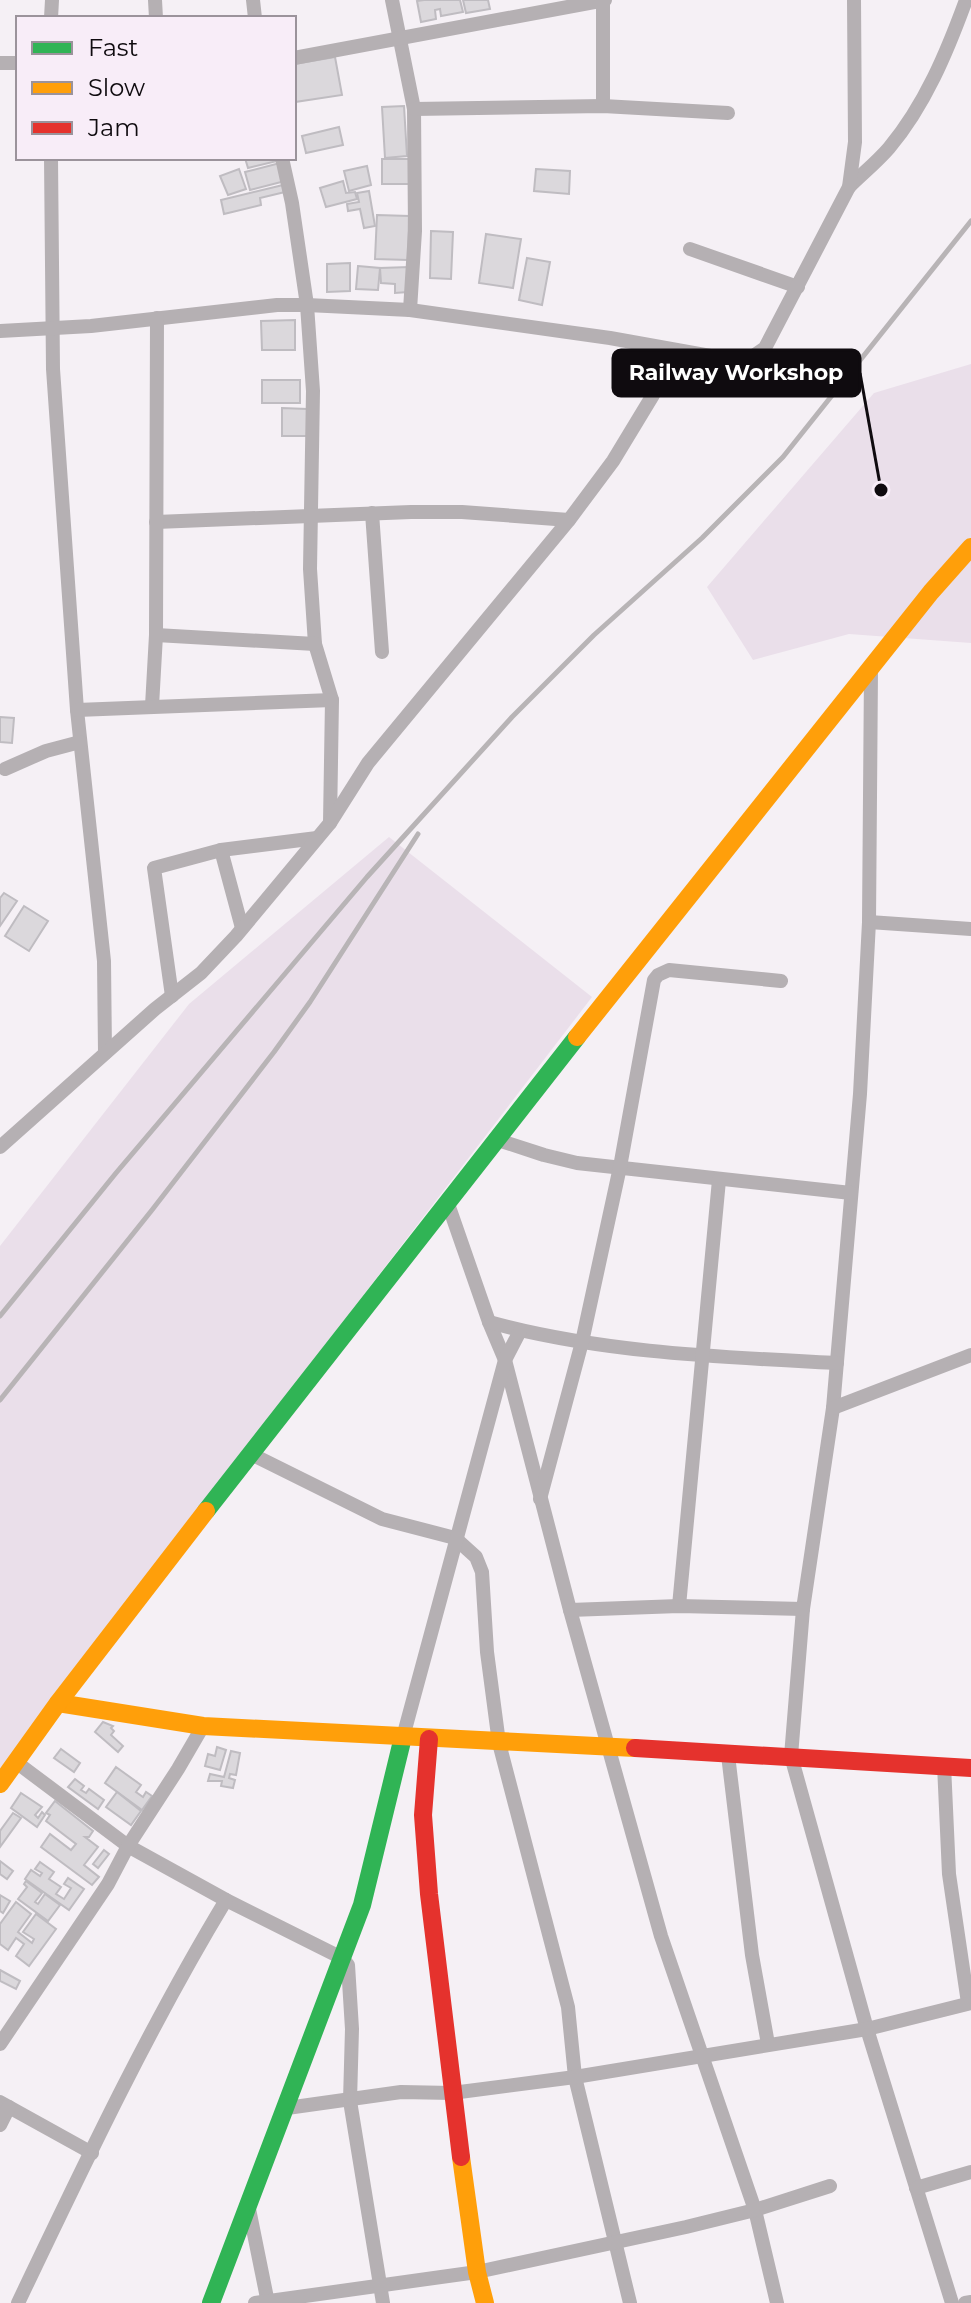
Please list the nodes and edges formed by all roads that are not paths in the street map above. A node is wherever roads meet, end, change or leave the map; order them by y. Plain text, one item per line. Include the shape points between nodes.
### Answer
1 (392, 0) edge
2 (502, 0) edge
3 (604, 0) edge
4 (854, 0) edge
5 (966, 0) edge
6 (505, 17) junction
7 (399, 37) junction
8 (296, 58) edge
9 (603, 106) junction
10 (414, 109) junction
11 (728, 113) dead end
12 (51, 160) edge
13 (282, 160) edge
14 (849, 187) junction
15 (690, 249) dead end
16 (798, 287) junction
17 (307, 305) junction
18 (410, 310) junction
19 (157, 318) junction
20 (51, 328) junction
21 (0, 331) edge
22 (675, 350) junction
23 (372, 513) junction
24 (311, 517) junction
25 (569, 520) junction
26 (156, 522) junction
27 (971, 547) edge
28 (156, 635) junction
29 (315, 644) junction
30 (382, 652) dead end
31 (871, 670) junction
32 (332, 700) junction
33 (152, 706) junction
34 (77, 710) junction
35 (80, 742) junction
36 (5, 769) dead end
37 (330, 823) junction
38 (317, 838) junction
39 (221, 850) junction
40 (869, 922) junction
41 (242, 928) junction
42 (971, 929) edge
43 (781, 981) dead end
44 (172, 996) junction
45 (105, 1053) junction
46 (8, 1132) edge
47 (495, 1139) junction
48 (0, 1147) edge
49 (620, 1167) junction
50 (719, 1180) junction
51 (851, 1193) junction
52 (447, 1201) junction
53 (489, 1322) junction
54 (520, 1331) junction
55 (582, 1342) junction
56 (971, 1355) edge
57 (701, 1356) junction
58 (505, 1360) junction
59 (837, 1363) junction
60 (833, 1408) junction
61 (251, 1454) junction
62 (540, 1500) junction
63 (455, 1538) junction
64 (679, 1606) junction
65 (803, 1609) junction
66 (570, 1610) junction
67 (58, 1703) junction
68 (203, 1726) junction
69 (403, 1737) junction
70 (429, 1739) junction
71 (499, 1743) junction
72 (610, 1747) junction
73 (728, 1755) junction
74 (791, 1756) junction
75 (16, 1762) junction
76 (944, 1765) junction
77 (971, 1768) edge
78 (0, 1784) edge
79 (128, 1846) junction
80 (226, 1900) junction
81 (342, 1958) junction
82 (969, 2003) edge
83 (867, 2029) junction
84 (0, 2044) edge
85 (768, 2044) junction
86 (701, 2055) junction
87 (575, 2077) junction
88 (452, 2093) junction
89 (350, 2101) junction
90 (4, 2105) edge
91 (287, 2108) junction
92 (0, 2125) edge
93 (92, 2153) junction
94 (971, 2172) edge
95 (830, 2186) dead end
96 (916, 2188) junction
97 (248, 2206) junction
98 (755, 2210) junction
99 (616, 2243) junction
100 (477, 2272) junction
101 (380, 2284) junction
102 (264, 2302) edge
103 (18, 2303) edge
104 (211, 2303) edge
105 (383, 2303) edge
106 (485, 2303) edge
107 (630, 2303) edge
108 (777, 2303) edge
109 (952, 2303) edge

1 - 7 street
2 - 6 street
3 - 6 street
3 - 9 street
4 - 14 street via 855,142
5 - 14 street via 947,51 910,119
6 - 7 street
7 - 8 street
7 - 10 street
9 - 10 street
9 - 11 street
10 - 18 street
12 - 20 street
13 - 17 street
14 - 16 street
15 - 16 street
16 - 22 street via 765,348 749,359
17 - 18 street
17 - 19 street
17 - 24 street via 313,391
18 - 22 street
19 - 20 street
19 - 26 street
20 - 21 street
20 - 34 street
22 - 25 street via 613,461
23 - 24 street
23 - 25 street via 462,512
23 - 30 street
24 - 26 street
24 - 29 street
25 - 37 street via 368,763
26 - 28 street
27 - 31 street
28 - 29 street
28 - 33 street
29 - 32 street
31 - 40 street
31 - 47 street
32 - 33 street
32 - 37 street
33 - 34 street
34 - 35 street
35 - 36 street
35 - 45 street via 104,961
37 - 38 street
38 - 39 street
38 - 41 street
39 - 41 street
39 - 44 street via 154,868
40 - 42 street
40 - 51 street
41 - 44 street
43 - 49 street via 669,970 658,975
44 - 45 street
45 - 46 street
46 - 48 street
47 - 49 street via 577,1163
47 - 52 street
49 - 50 street
49 - 55 street
50 - 51 street
50 - 57 street
51 - 59 street
52 - 53 street
52 - 61 street
53 - 54 street
53 - 58 street
54 - 55 street
54 - 58 street
55 - 57 street
55 - 62 street
56 - 60 street
57 - 59 street
57 - 64 street
58 - 62 street
58 - 63 street
59 - 60 street
60 - 65 street
61 - 63 street via 382,1519
61 - 67 street
62 - 66 street
63 - 69 street
63 - 71 street via 476,1557 482,1572
64 - 65 street
64 - 66 street
65 - 74 street
66 - 72 street
67 - 68 street
67 - 75 street
68 - 69 street
68 - 79 street
69 - 70 street
69 - 81 street via 362,1905
70 - 71 street
70 - 88 street via 423,1815
71 - 72 street
71 - 87 street via 568,2007
72 - 73 street
72 - 86 street via 661,1936
73 - 74 street
73 - 85 street
74 - 76 street
74 - 83 street
75 - 78 street
75 - 79 street
76 - 77 street
76 - 82 street via 949,1874
79 - 80 street
79 - 84 street
80 - 81 street
80 - 93 street
81 - 89 street via 351,1973
81 - 91 street
82 - 83 street
83 - 85 street
83 - 96 street
85 - 86 street
86 - 87 street
86 - 98 street
87 - 88 street
87 - 99 street
88 - 89 street via 401,2092
88 - 100 street
89 - 91 street
89 - 101 street
90 - 92 street
90 - 93 street
91 - 97 street
93 - 103 street
94 - 96 street
95 - 98 street
96 - 109 street
97 - 102 street
97 - 104 street
98 - 99 street
98 - 108 street
99 - 100 street
99 - 107 street
100 - 101 street
100 - 106 street
101 - 102 street
101 - 105 street

